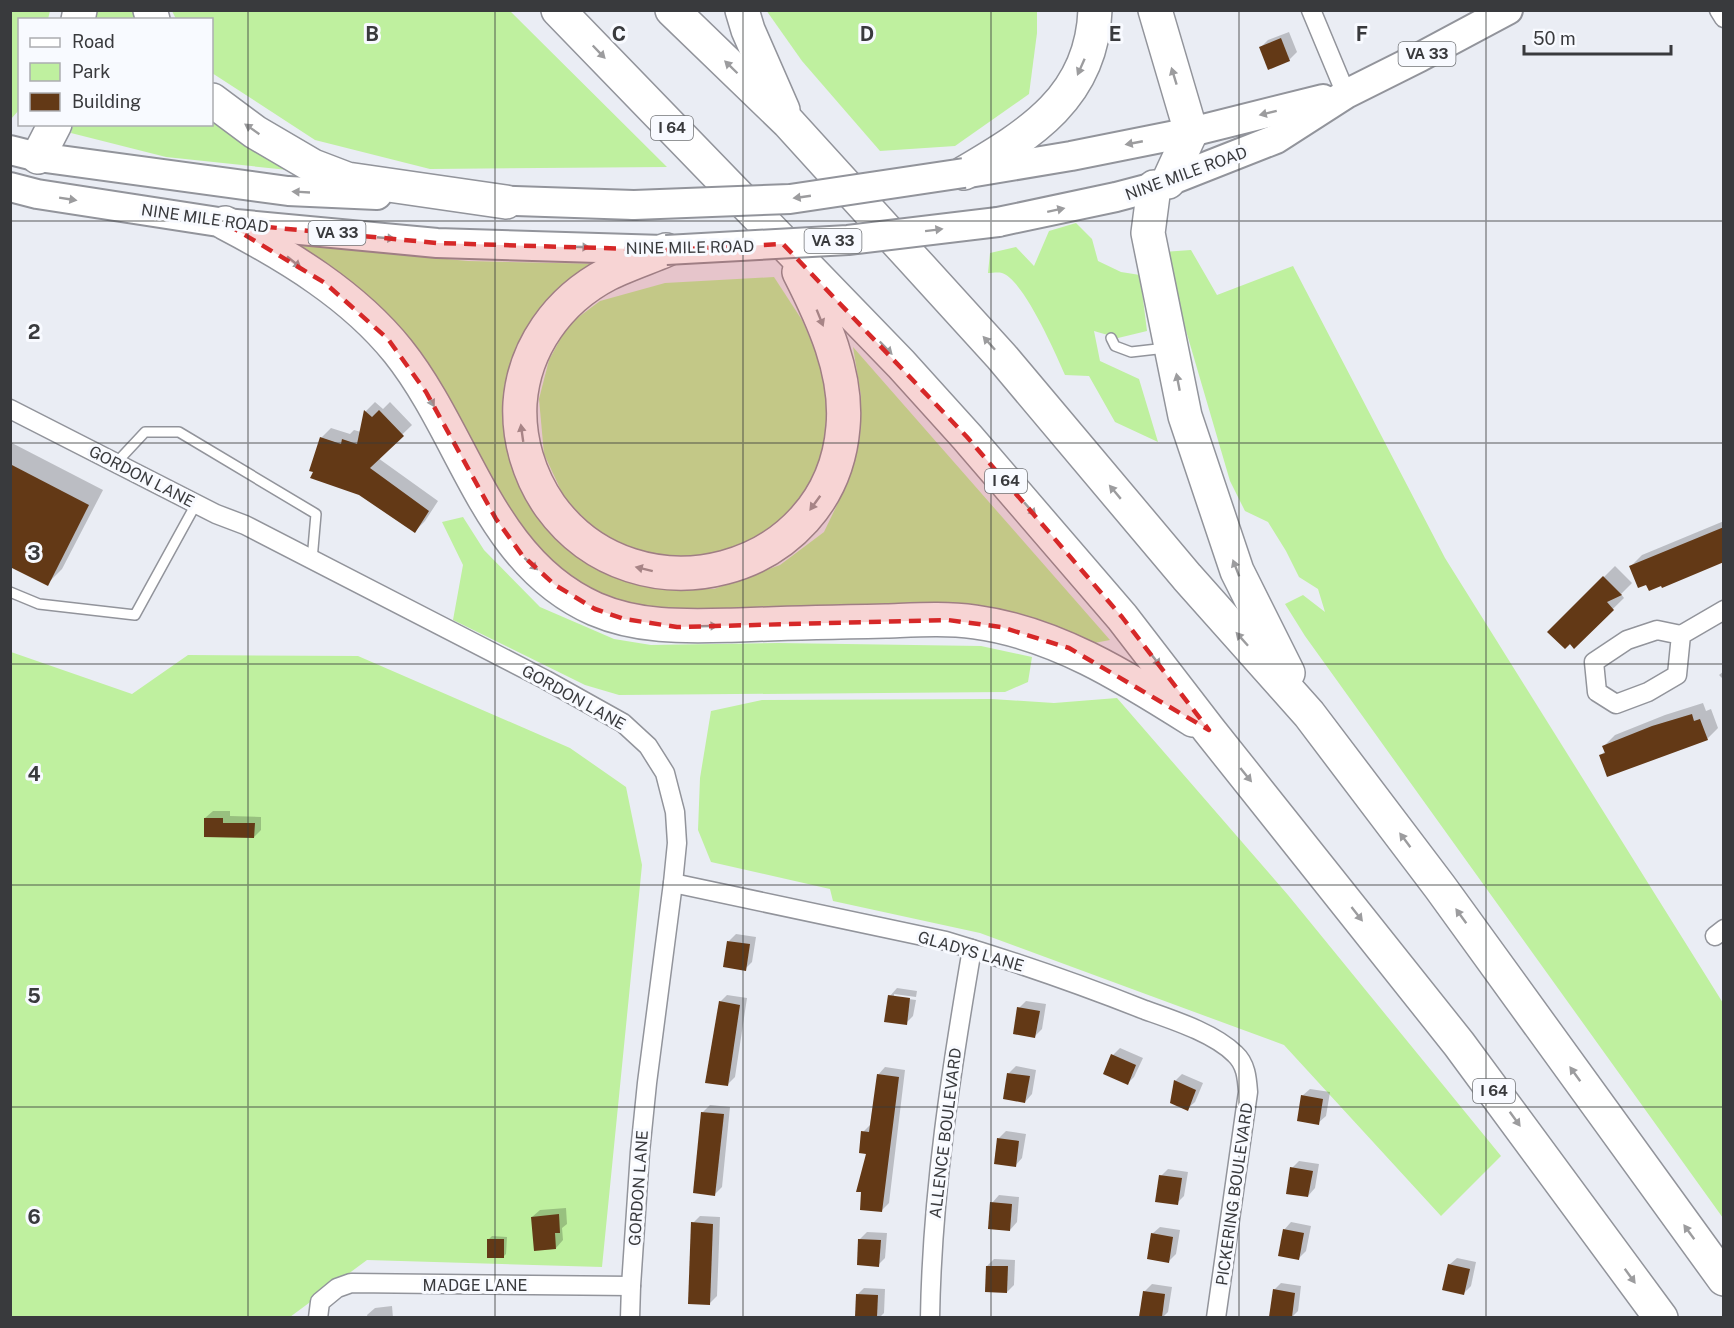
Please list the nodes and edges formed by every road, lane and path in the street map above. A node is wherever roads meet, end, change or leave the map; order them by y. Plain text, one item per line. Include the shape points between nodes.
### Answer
1 (558, 10) edge
2 (672, 10) edge
3 (742, 10) edge
4 (1095, 10) edge
5 (1155, 10) edge
6 (1311, 10) edge
7 (1508, 10) edge
8 (1719, 10) edge
9 (1724, 18) edge
10 (1346, 94) junction
11 (213, 101) edge
12 (788, 122) junction
13 (53, 126) edge
14 (1191, 132) junction
15 (24, 154) edge
16 (964, 173) junction
17 (1161, 184) junction
18 (10, 187) edge
19 (506, 202) junction
20 (225, 223) junction
21 (786, 246) junction
22 (666, 250) junction
23 (1111, 338) dead end
24 (1171, 347) junction
25 (10, 409) edge
26 (116, 463) junction
27 (196, 504) junction
28 (312, 560) junction
29 (10, 592) edge
30 (1724, 610) edge
31 (1681, 635) junction
32 (1309, 714) junction
33 (1209, 730) junction
34 (673, 883) junction
35 (972, 949) junction
36 (1246, 1071) joint
37 (1724, 1280) edge
38 (631, 1286) junction
39 (318, 1317) edge
40 (630, 1317) edge
41 (930, 1317) edge
42 (1216, 1317) edge
43 (1661, 1317) edge

1 -> 21 highway, I 64
12 -> 2 highway
3 - 12 highway
4 -> 16 highway via 1083,64 1053,111 1013,144
14 -> 5 highway
6 - 10 street
7 - 10 main road, NINE MILE ROAD / VA 33
8 - 9 street
10 -> 14 main road, NINE MILE ROAD / VA 33
10 - 17 main road, NINE MILE ROAD / VA 33 via 1276,140
19 -> 11 highway via 347,178 313,166 255,132
32 -> 12 highway via 993,348
13 - 15 highway
14 -> 16 main road, NINE MILE ROAD / VA 33
14 - 17 highway
19 -> 15 main road, NINE MILE ROAD / VA 33 via 288,191
16 -> 19 main road, NINE MILE ROAD / VA 33, bridge via 790,199 634,205
22 -> 17 main road, NINE MILE ROAD / VA 33, bridge via 848,240 998,222 1116,198
17 - 24 highway via 1148,233
18 -> 20 main road, NINE MILE ROAD / VA 33
20 -> 22 main road, NINE MILE ROAD / VA 33 via 437,243
20 -> 33 highway via 279,251 325,283 388,339 426,392 496,519 522,555 579,601 624,620 677,627 948,620 1001,627 1069,648
21 -> 22 highway via 812,296 842,386 843,429 837,459 821,495 783,539 729,567 687,574 632,566 575,534 558,517 533,478 521,431 521,392 526,369 549,323 590,285
21 -> 33 highway, I 64 via 967,436 1122,617
23 - 24 lane via 1115,346 1131,352
32 -> 24 highway via 1237,572 1185,416
25 - 26 street, GORDON LANE
26 - 27 street, GORDON LANE
26 - 28 lane via 145,432 179,432 316,514
27 - 28 street, GORDON LANE
27 - 29 lane via 135,615 39,604
28 - 34 street, GORDON LANE via 546,680 636,732 661,764 672,793 676,843
30 - 31 street
31 - 31 street via 1657,630 1627,640 1594,662 1598,692 1616,704 1677,675
37 -> 32 highway via 1440,887
33 -> 43 highway, I 64 via 1459,1044
34 - 35 street, GLADYS LANE
34 - 38 street, GORDON LANE via 647,1083
35 - 36 street, GLADYS LANE via 1056,976 1190,1028 1234,1052
35 - 41 street, ALLENCE BOULEVARD via 939,1165
36 - 42 street, PICKERING BOULEVARD via 1248,1092
38 - 39 street, MADGE LANE via 351,1284 337,1288 320,1302
38 - 40 street, GORDON LANE

